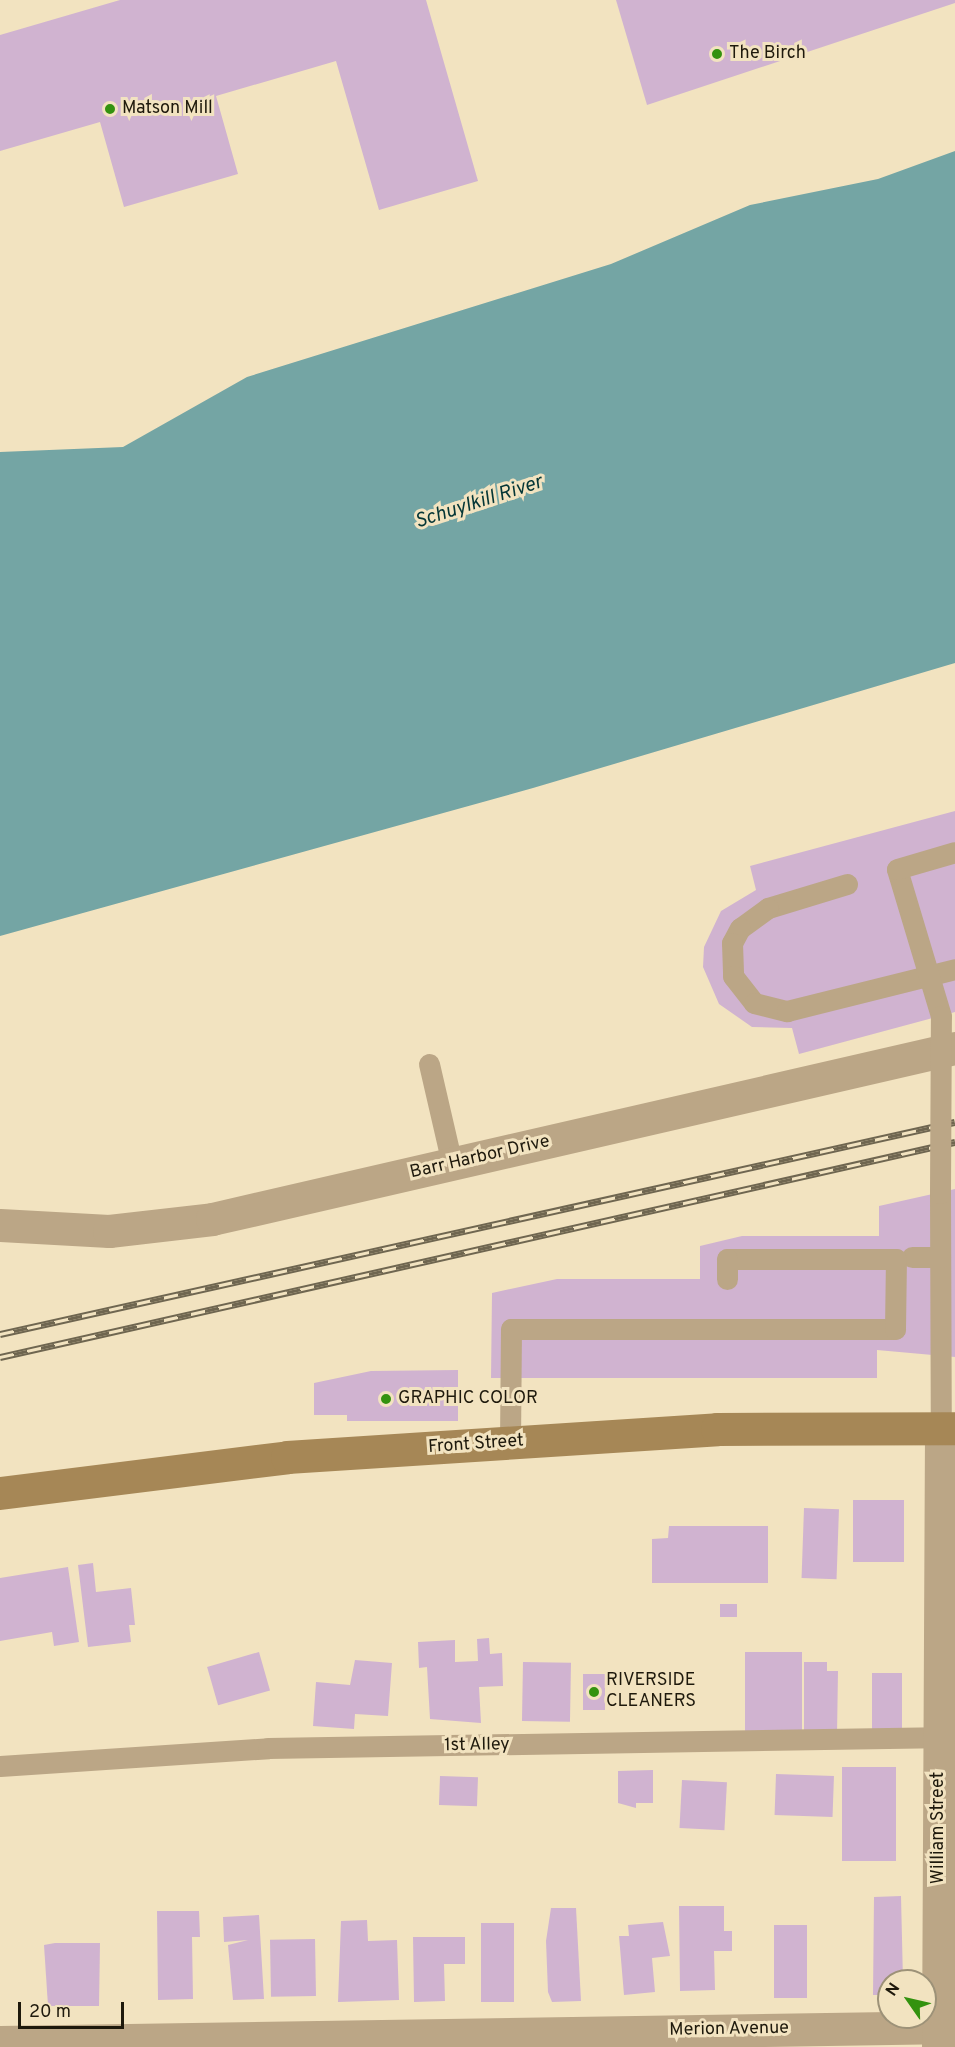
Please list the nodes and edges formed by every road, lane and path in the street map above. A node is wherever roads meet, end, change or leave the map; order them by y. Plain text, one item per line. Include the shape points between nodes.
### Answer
1 (955, 852) edge
2 (847, 884) dead end
3 (955, 969) edge
4 (927, 977) junction
5 (955, 1048) edge
6 (429, 1064) dead end
7 (453, 1164) junction
8 (0, 1225) edge
9 (912, 1257) dead end
10 (940, 1257) junction
11 (727, 1279) dead end
12 (948, 1309) edge
13 (948, 1428) edge
14 (510, 1443) junction
15 (0, 1493) edge
16 (948, 1535) edge
17 (947, 1653) edge
18 (947, 1738) edge
19 (0, 1766) edge
20 (944, 2034) edge
21 (0, 2042) edge

1 - 4 lane via 897,869
2 - 4 lane via 768,908 740,928 730,960 741,992 770,1010 787,1011
3 - 4 lane
4 - 10 lane, bridge via 941,1016
5 - 7 street, Barr Harbor Drive
6 - 7 lane
7 - 8 street, Barr Harbor Drive via 212,1220 109,1231
9 - 10 lane
10 - 12 lane
11 - 14 lane via 727,1259 896,1259 896,1329 511,1329
12 - 13 lane
13 - 14 main road, Front Street via 717,1430
13 - 16 street, William Street
14 - 15 main road, Front Street via 188,1467
16 - 17 street, William Street
17 - 18 street, William Street
18 - 19 lane, 1st Alley via 268,1748
18 - 20 street, William Street
20 - 21 street, Merion Avenue

